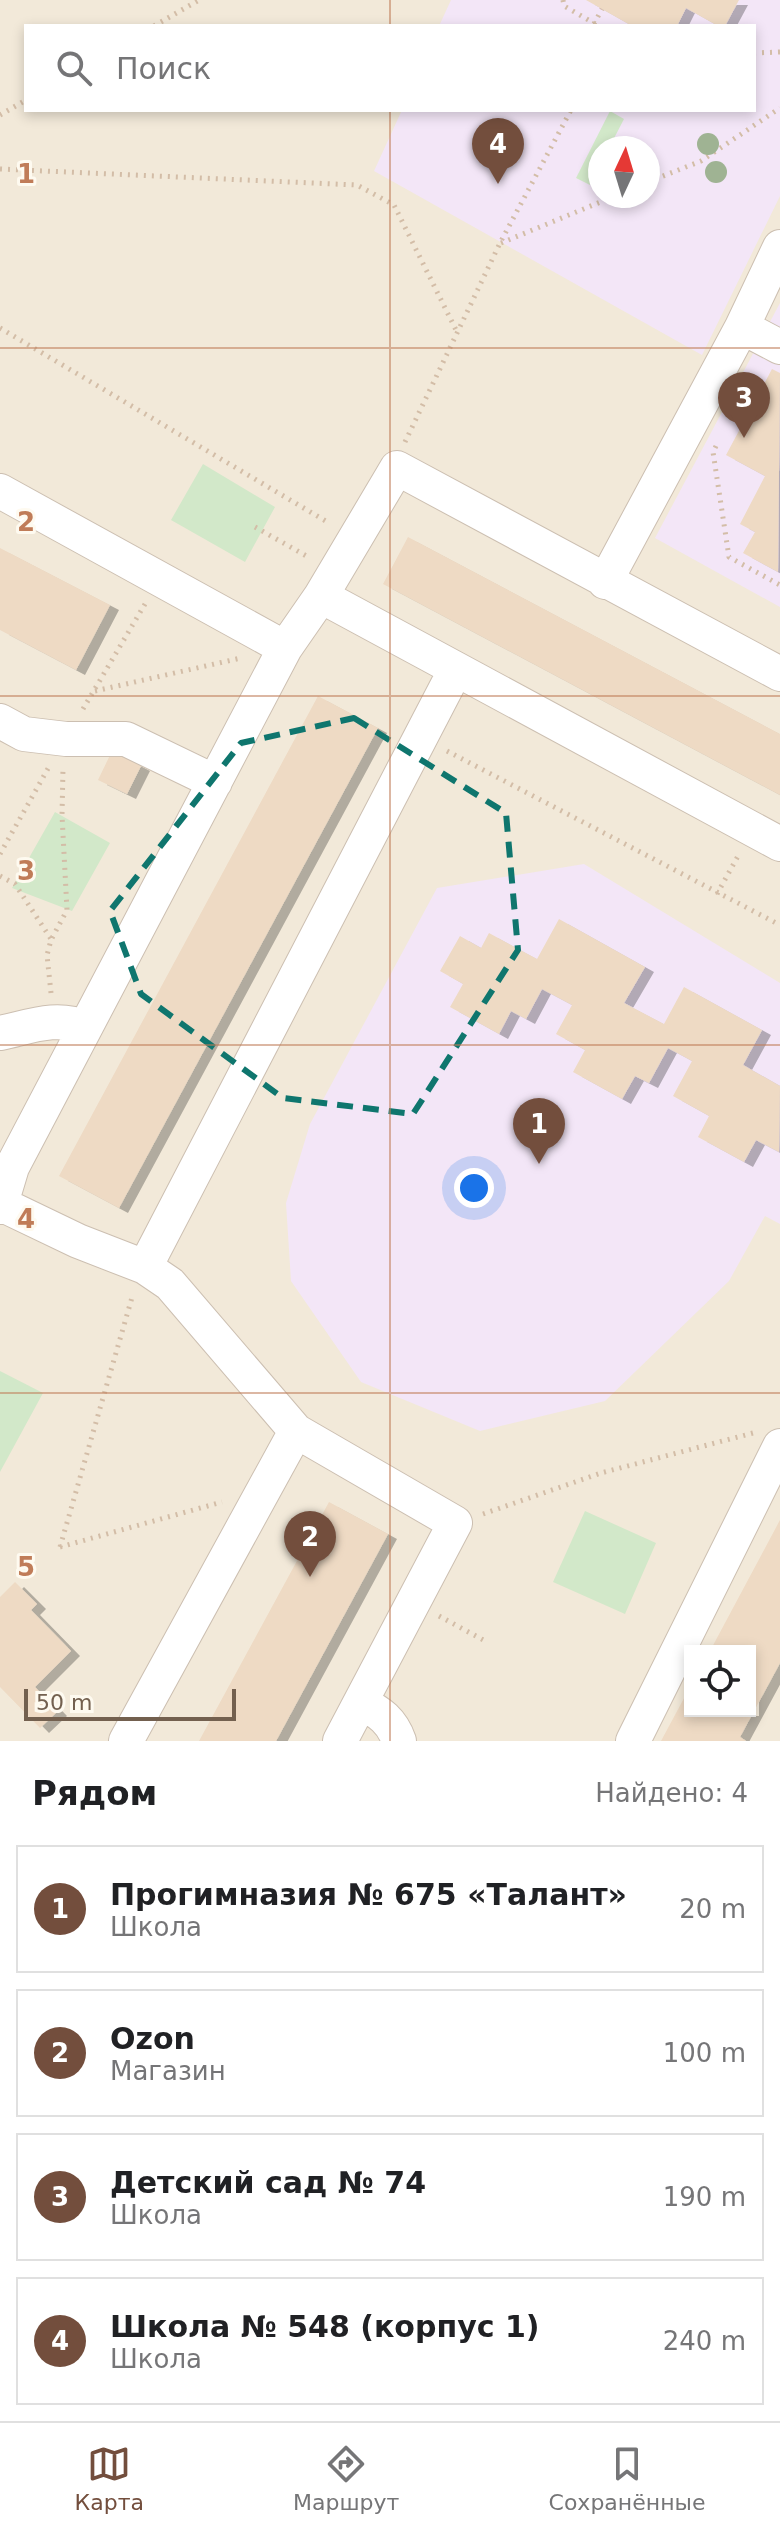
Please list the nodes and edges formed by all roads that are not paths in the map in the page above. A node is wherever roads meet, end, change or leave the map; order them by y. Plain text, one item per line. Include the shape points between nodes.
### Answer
1 (780, 247) edge
2 (742, 327) junction
3 (780, 347) edge
4 (0, 491) edge
5 (605, 582) junction
6 (328, 584) junction
7 (285, 648) junction
8 (456, 669) junction
9 (780, 674) edge
10 (0, 721) edge
11 (215, 782) junction
12 (767, 836) edge
13 (71, 1025) junction
14 (0, 1033) edge
15 (1, 1205) edge
16 (145, 1267) junction
17 (296, 1431) junction
18 (772, 1438) edge
19 (361, 1703) junction
20 (126, 1741) edge
21 (340, 1741) edge
22 (399, 1741) edge
23 (633, 1741) edge

1 - 2 lane
2 - 3 lane
2 - 5 lane
4 - 7 lane
5 - 6 lane via 397,468
5 - 9 lane
6 - 7 lane
6 - 8 lane
7 - 11 lane
8 - 12 lane
8 - 16 lane
10 - 11 lane via 24,734 126,739
11 - 13 lane
13 - 14 lane
13 - 15 lane
15 - 16 lane
16 - 17 lane via 170,1284
17 - 19 lane via 455,1523
17 - 20 lane
18 - 23 lane
19 - 21 lane
19 - 22 lane via 380,1712

